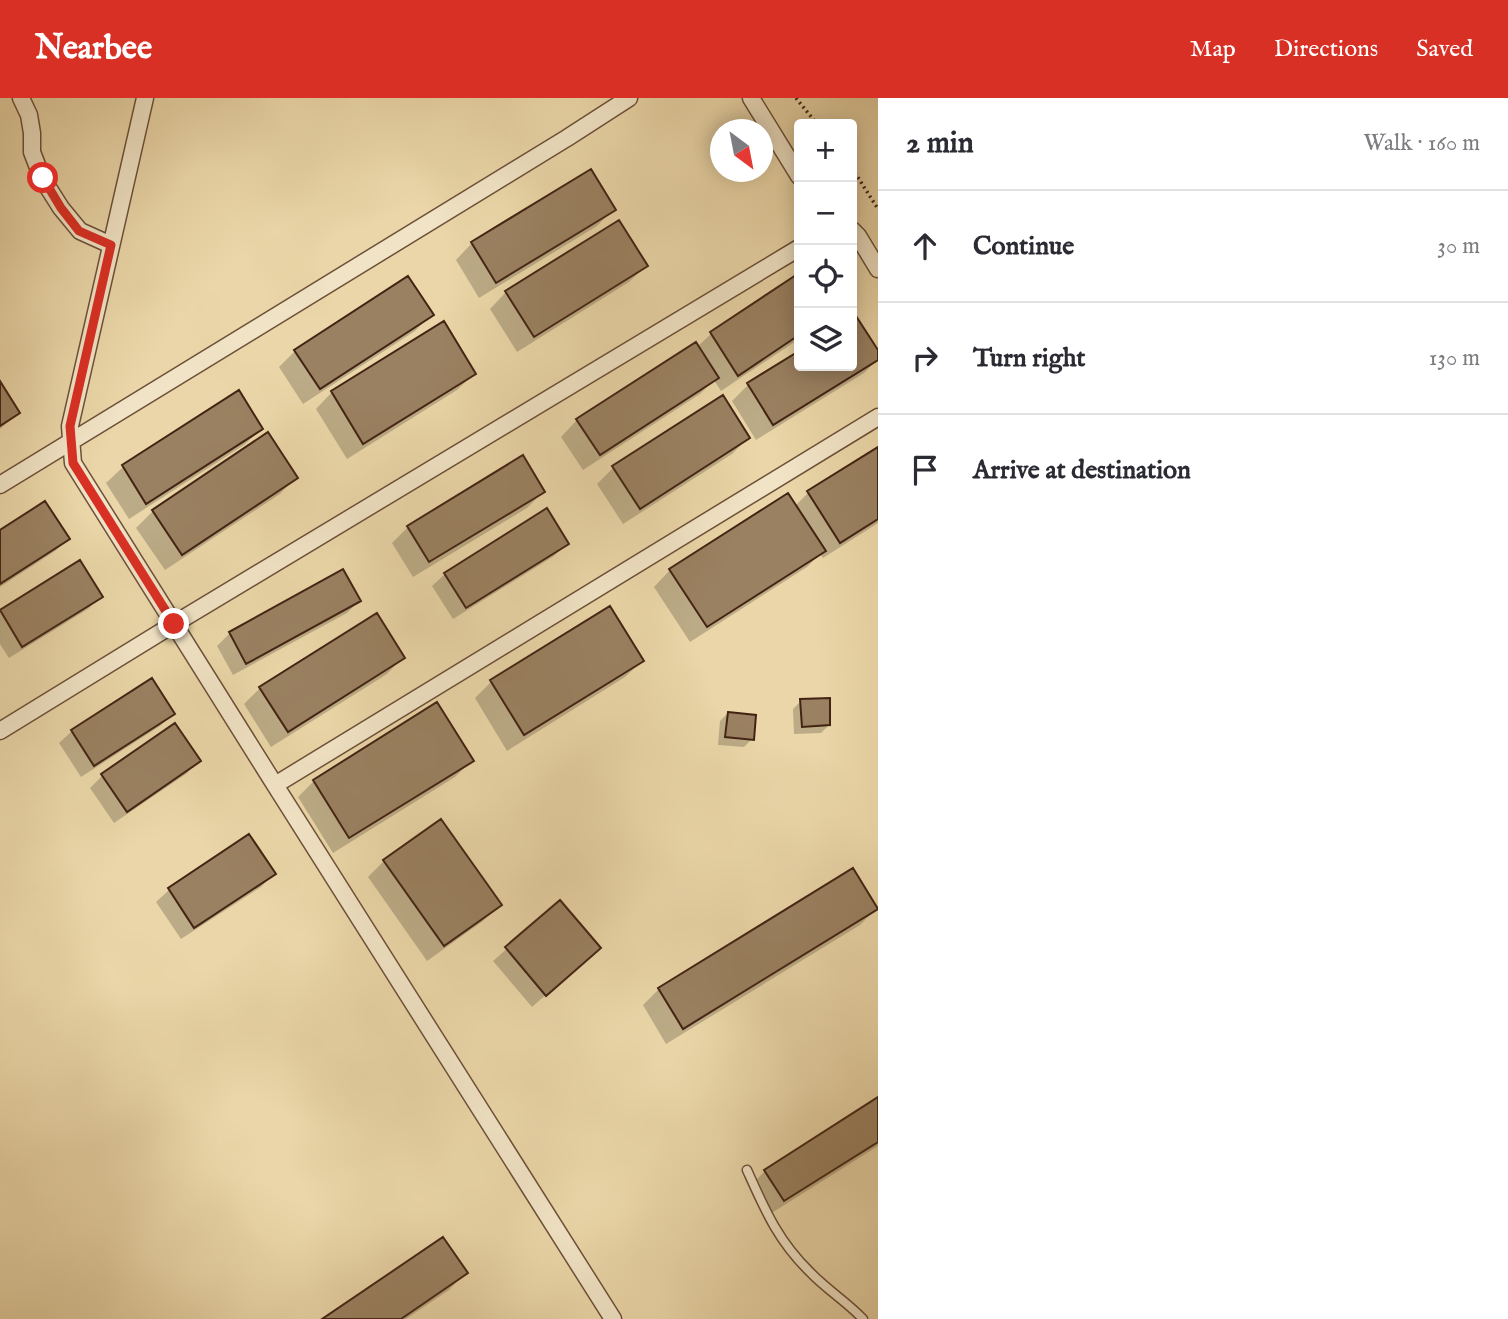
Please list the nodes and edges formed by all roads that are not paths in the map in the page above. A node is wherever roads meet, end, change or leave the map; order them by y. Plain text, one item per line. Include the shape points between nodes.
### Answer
1 (21, 98) edge
2 (145, 98) edge
3 (629, 98) edge
4 (751, 98) edge
5 (794, 168) edge
6 (857, 235) edge
7 (111, 245) junction
8 (794, 251) edge
9 (878, 269) edge
10 (878, 417) edge
11 (71, 441) junction
12 (0, 485) edge
13 (174, 624) junction
14 (0, 731) edge
15 (275, 785) junction
16 (747, 1170) dead end
17 (613, 1319) edge
18 (863, 1319) edge

1 - 7 street via 29,115 32,152 61,208 79,231
2 - 7 street
3 - 11 street
4 - 5 street
6 - 9 street
7 - 11 street via 70,426
8 - 13 street
10 - 15 street
11 - 12 street
11 - 13 street via 73,463
13 - 14 street
13 - 15 street
15 - 17 street
16 - 18 lane via 781,1240 810,1273

